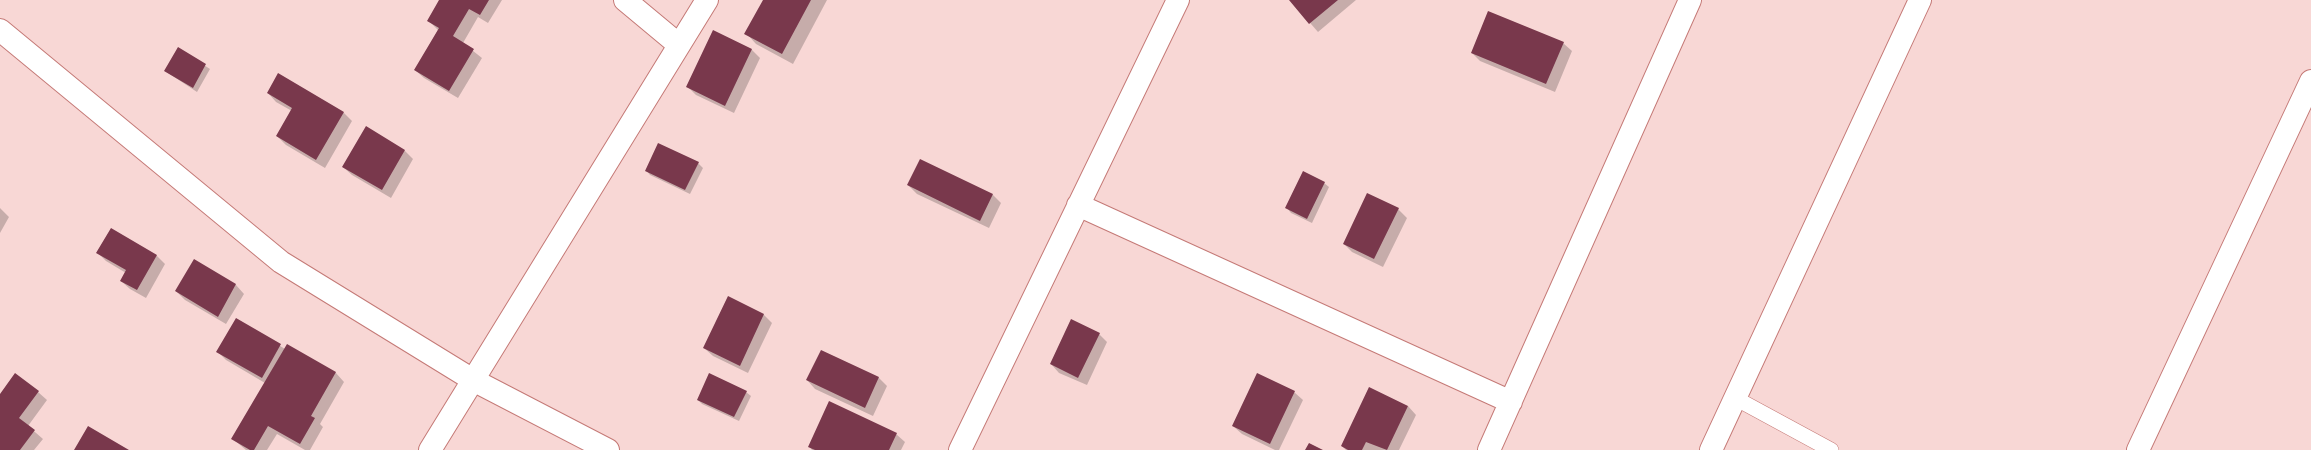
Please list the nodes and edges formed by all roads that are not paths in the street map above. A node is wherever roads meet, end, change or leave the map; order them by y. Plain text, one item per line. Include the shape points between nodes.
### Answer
1 (626, 0) edge
2 (707, 0) edge
3 (1178, 0) edge
4 (1690, 0) edge
5 (1920, 0) edge
6 (0, 30) edge
7 (679, 45) junction
8 (2311, 80) edge
9 (1078, 205) junction
10 (473, 380) junction
11 (1735, 398) junction
12 (1511, 402) junction
13 (430, 450) edge
14 (608, 450) edge
15 (960, 450) edge
16 (1489, 450) edge
17 (1711, 450) edge
18 (1831, 450) edge
19 (2138, 450) edge

1 - 7 street
2 - 7 street
3 - 9 street
4 - 12 street
5 - 11 street
6 - 10 street via 281,262
7 - 10 street
8 - 19 street
9 - 12 street
9 - 15 street
10 - 13 street
10 - 14 street
11 - 17 street
11 - 18 lane
12 - 16 street

